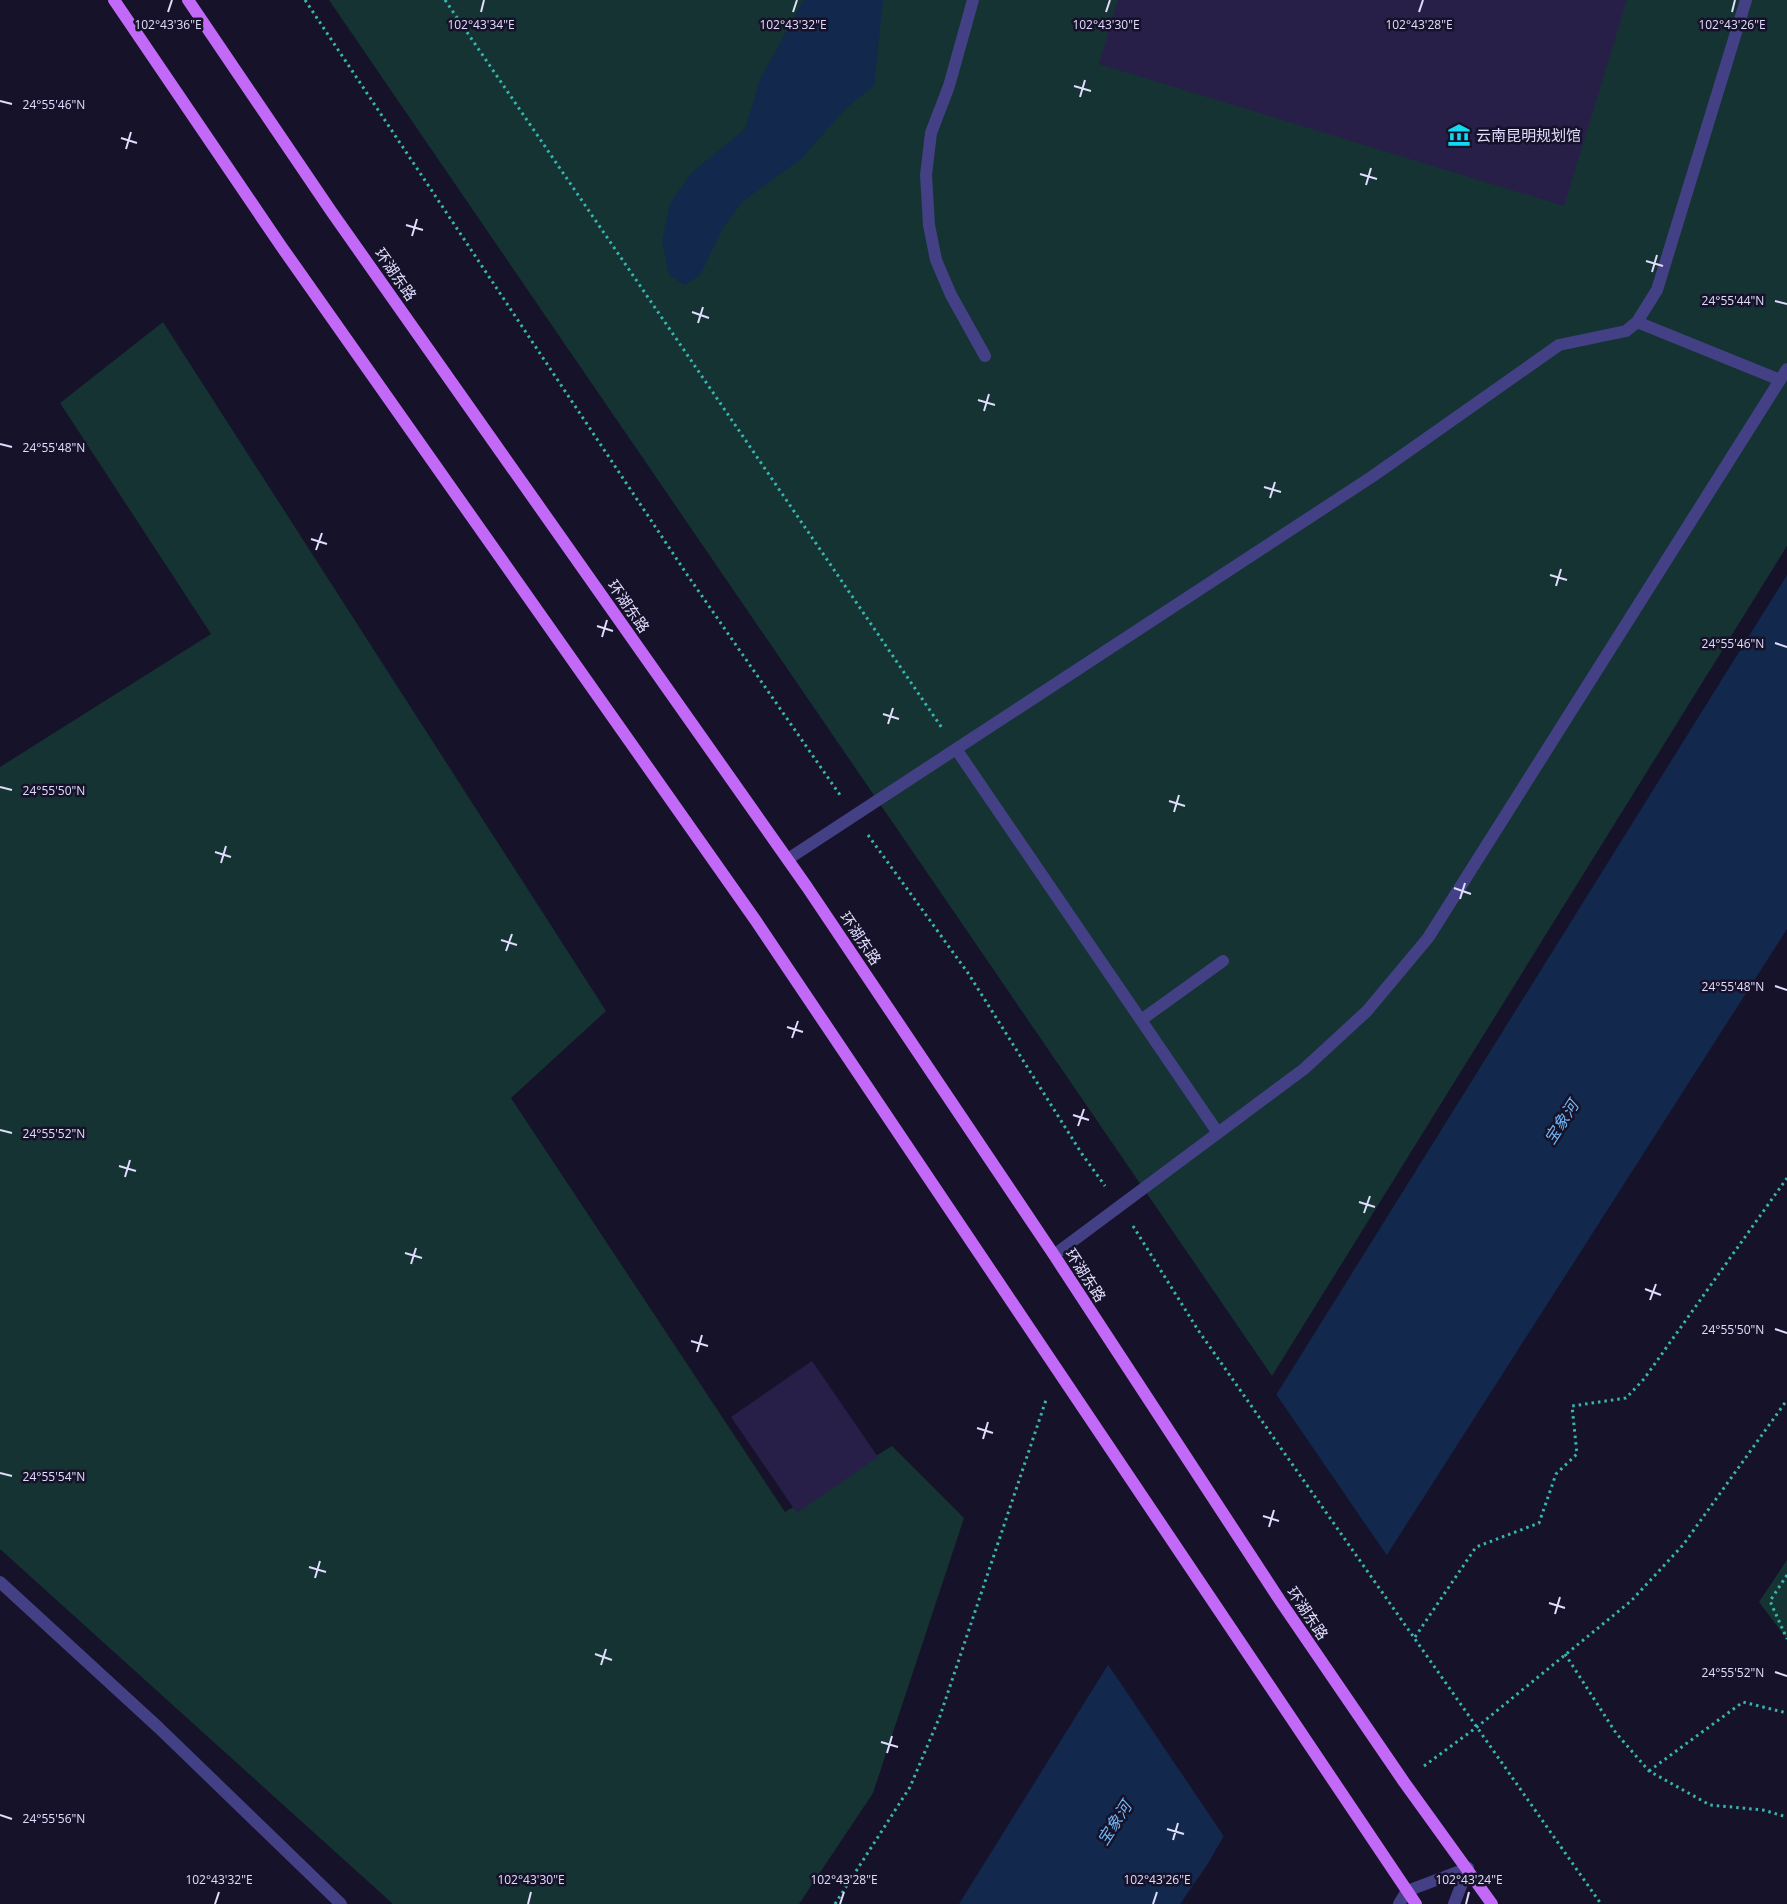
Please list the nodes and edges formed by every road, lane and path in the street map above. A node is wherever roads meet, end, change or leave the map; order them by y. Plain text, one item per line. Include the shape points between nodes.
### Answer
1 (114, 0) edge
2 (188, 0) edge
3 (305, 0) edge
4 (445, 0) edge
5 (973, 0) edge
6 (1746, 0) edge
7 (1637, 322) junction
8 (985, 356) dead end
9 (1784, 374) edge
10 (956, 749) junction
11 (854, 815) junction
12 (788, 859) junction
13 (1223, 961) dead end
14 (1141, 1020) junction
15 (1218, 1133) junction
16 (1787, 1178) edge
17 (1120, 1206) junction
18 (1054, 1255) junction
19 (1056, 1368) junction
20 (1787, 1400) edge
21 (1787, 1575) edge
22 (0, 1582) edge
23 (1415, 1637) junction
24 (1787, 1639) edge
25 (1565, 1654) junction
26 (1787, 1712) edge
27 (1477, 1727) junction
28 (1649, 1771) junction
29 (1404, 1782) junction
30 (1787, 1817) edge
31 (1468, 1868) junction
32 (1407, 1891) junction
33 (341, 1904) edge
34 (835, 1904) edge
35 (1399, 1904) edge
36 (1416, 1904) edge
37 (1454, 1904) edge
38 (1492, 1904) edge
39 (1601, 1904) edge

1 - 19 main road via 280,246 756,921
2 - 12 main road, 环湖东路 via 331,211
3 - 11 path via 686,573
4 - 10 path
5 - 8 street via 949,86 931,133 926,175 929,225 936,260 951,295
6 - 7 street via 1657,290
7 - 9 street
7 - 10 street via 1626,331 1559,345 1373,476
9 - 15 street via 1428,938 1368,1011 1304,1069
10 - 11 street
10 - 14 street
11 - 12 street
11 - 17 path via 968,974 1082,1154
12 - 18 main road, 环湖东路
13 - 14 street
14 - 15 street
15 - 17 street
16 - 23 path via 1644,1379 1626,1398 1572,1406 1577,1454 1556,1474 1538,1523 1476,1547
17 - 18 street
17 - 23 path via 1198,1330
18 - 29 main road, 环湖东路
19 - 32 main road
19 - 34 path via 936,1725 910,1787
20 - 25 path via 1683,1545 1631,1602
21 - 24 path via 1770,1601
22 - 33 street via 159,1728
23 - 27 path
25 - 27 path
25 - 28 path via 1616,1733
26 - 28 path via 1743,1702
27 - 29 path
27 - 39 path
28 - 30 path via 1710,1805 1763,1810
29 - 31 main road, 环湖东路
31 - 32 street
31 - 37 street
31 - 38 main road, 环湖东路
32 - 35 street
32 - 36 main road

